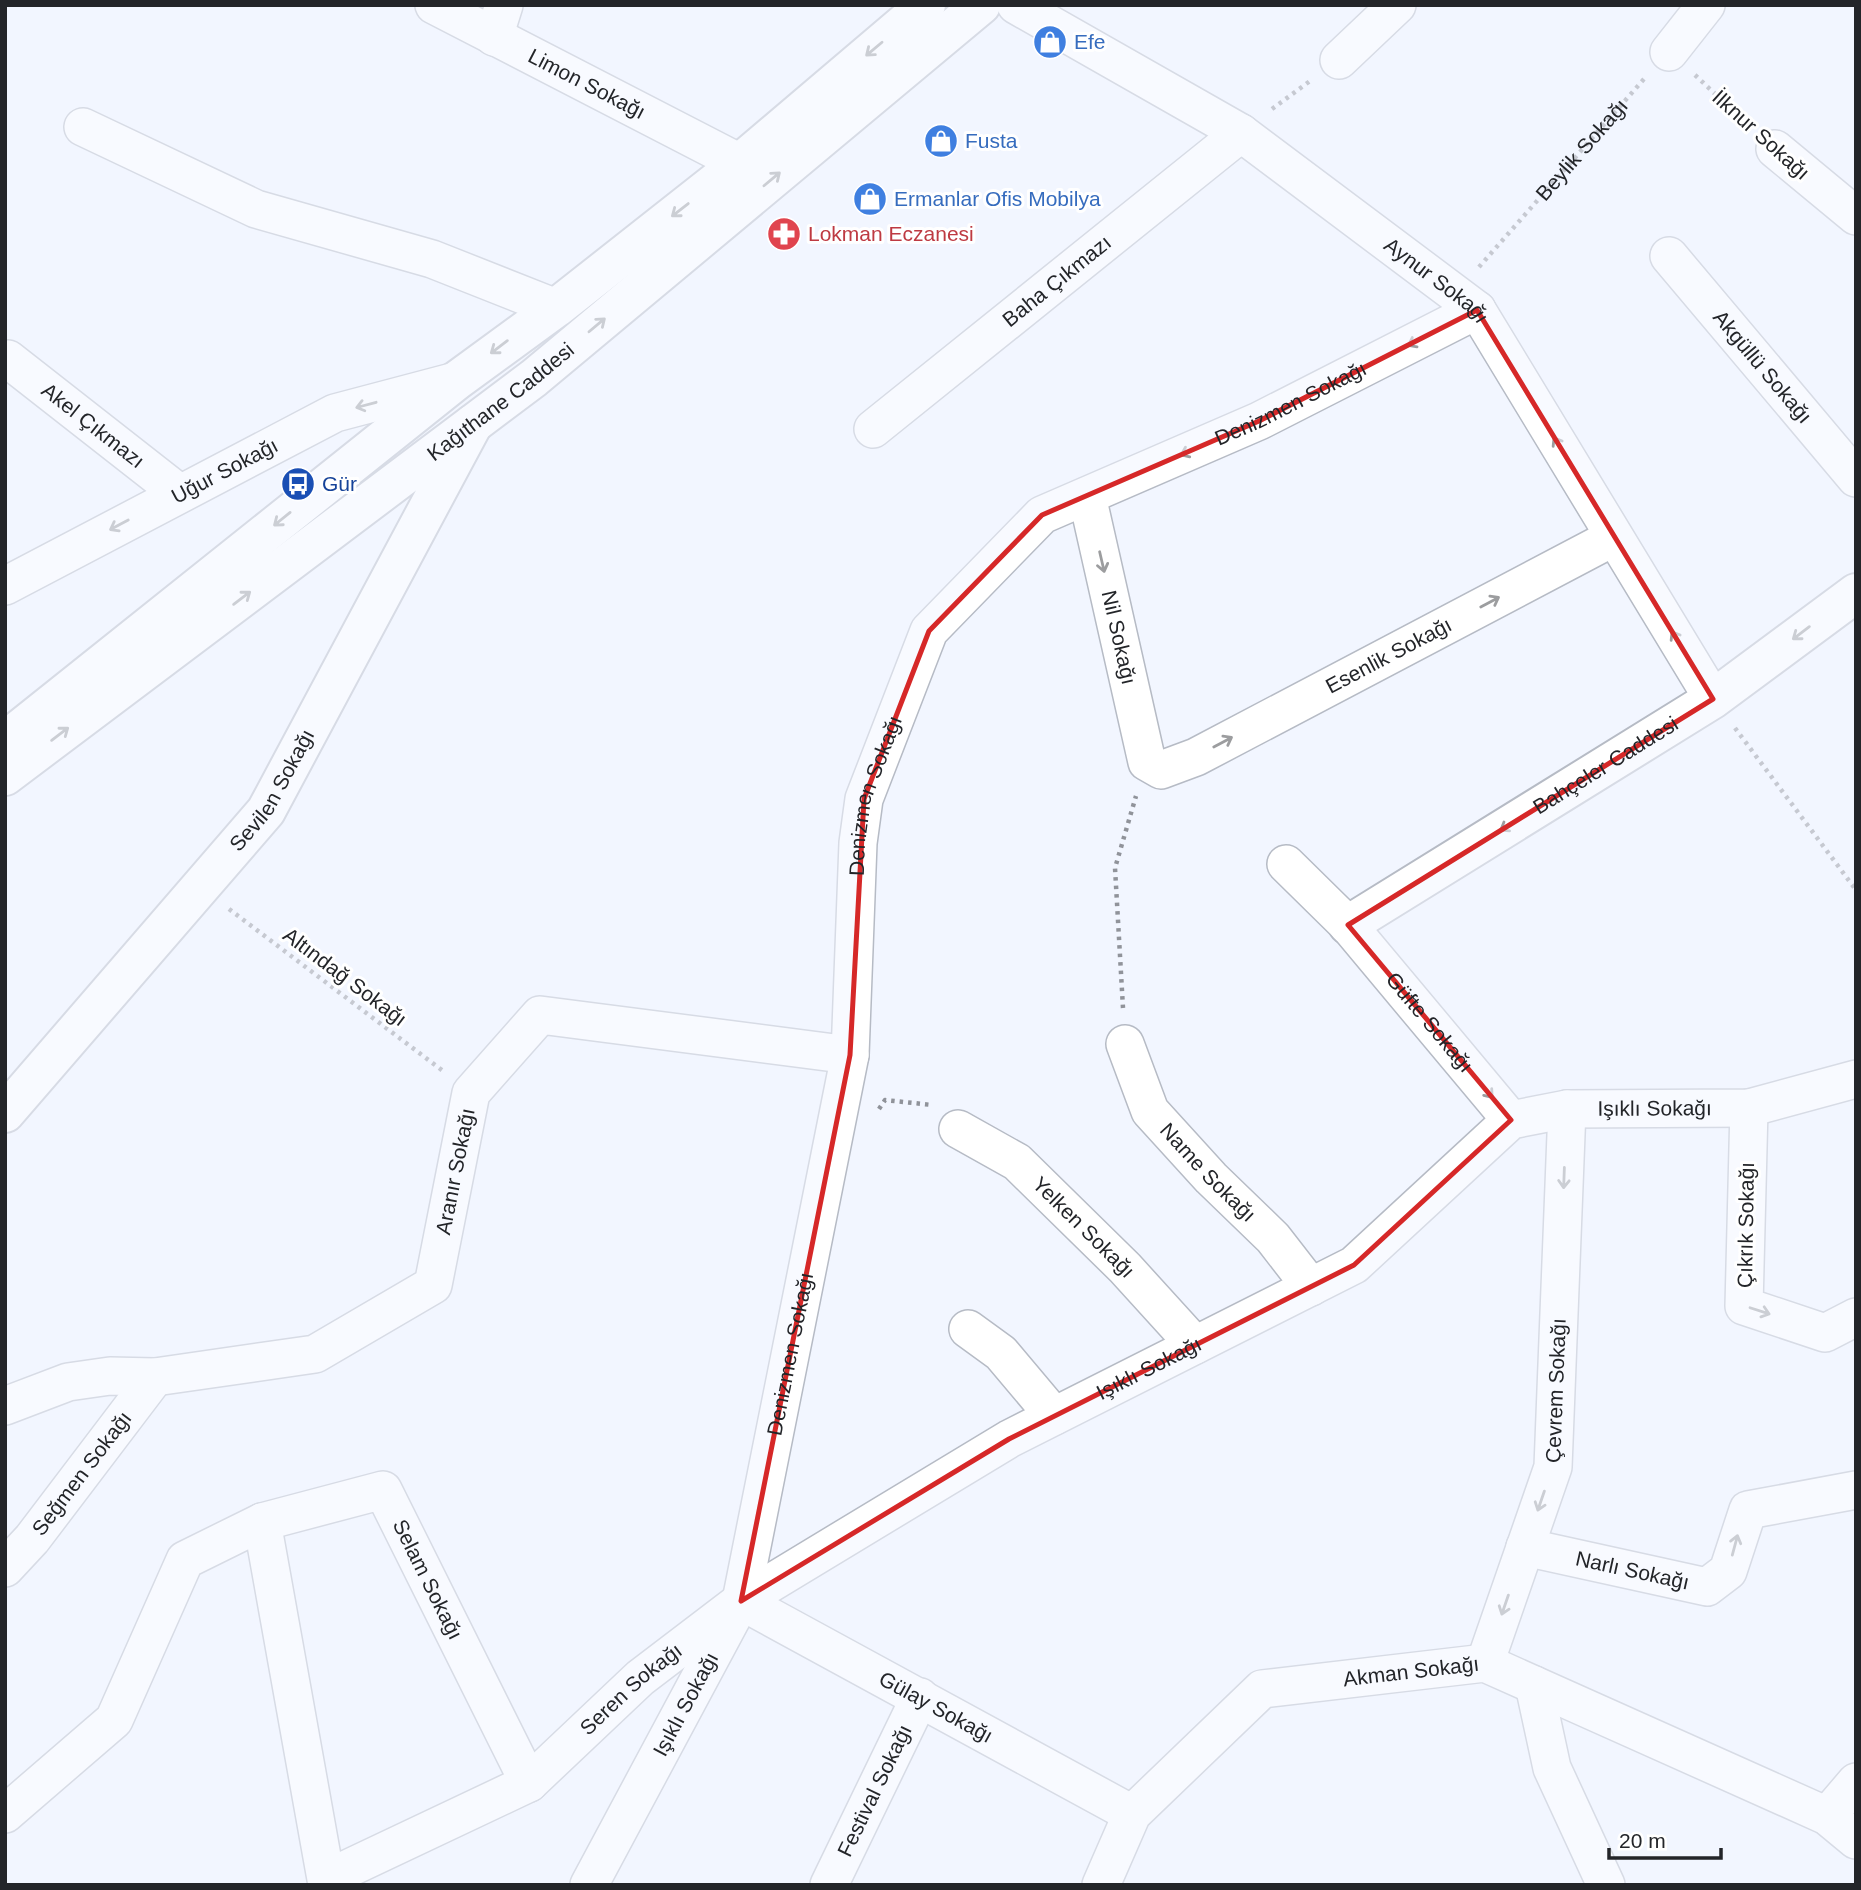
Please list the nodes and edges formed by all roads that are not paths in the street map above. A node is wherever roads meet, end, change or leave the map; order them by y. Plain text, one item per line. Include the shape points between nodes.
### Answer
1 (434, 5) edge
2 (926, 5) edge
3 (981, 5) edge
4 (1016, 5) edge
5 (1397, 5) edge
6 (1706, 5) edge
7 (499, 21) edge
8 (1669, 52) road end
9 (1339, 60) road end
10 (83, 127) dead end
11 (1241, 133) junction
12 (1775, 149) road end
13 (740, 163) junction
14 (1856, 216) edge
15 (1669, 256) dead end
16 (1467, 302) junction
17 (556, 309) junction
18 (8, 359) dead end
19 (456, 381) junction
20 (473, 424) junction
21 (873, 429) dead end
22 (1856, 478) edge
23 (179, 493) junction
24 (1087, 496) junction
25 (1615, 537) junction
26 (5, 586) edge
27 (1856, 593) edge
28 (1713, 699) junction
29 (6, 766) edge
30 (1154, 766) joint
31 (1286, 864) dead end
32 (1348, 925) junction
33 (1125, 1044) road end
34 (850, 1055) junction
35 (1853, 1090) edge
36 (1749, 1108) junction
37 (1567, 1110) junction
38 (5, 1113) edge
39 (1511, 1120) junction
40 (958, 1129) road end
41 (1311, 1287) junction
42 (1856, 1317) edge
43 (968, 1329) dead end
44 (1195, 1345) junction
45 (155, 1377) junction
46 (5, 1406) edge
47 (1054, 1416) junction
48 (1856, 1490) edge
49 (262, 1522) junction
50 (1525, 1547) junction
51 (5, 1568) edge
52 (741, 1601) junction
53 (1485, 1663) junction
54 (1534, 1685) junction
55 (920, 1697) junction
56 (1856, 1782) edge
57 (528, 1783) junction
58 (5, 1814) edge
59 (1132, 1814) junction
60 (1827, 1816) junction
61 (1856, 1840) edge
62 (320, 1882) edge
63 (589, 1885) edge
64 (829, 1885) edge
65 (1101, 1885) edge
66 (1606, 1885) edge

1 - 7 street, Limon Sokağı
2 -> 13 main road, Kağıthane Caddesi
20 -> 3 main road, Kağıthane Caddesi
4 - 11 street, Aynur Sokağı
5 - 9 street
6 - 8 street
7 - 13 street, Limon Sokağı
10 - 17 street via 256,209 432,259
11 - 16 street, Aynur Sokağı
11 - 21 street, Baha Çıkmazı
12 - 14 street, İlknur Sokağı
13 -> 17 main road, Kağıthane Caddesi
15 - 22 street, Akgüllü Sokağı
16 -> 24 street, Denizmen Sokağı via 1259,421
25 -> 16 street, Aynur Sokağı
17 -> 19 main road, Kağıthane Caddesi
18 - 23 street, Akel Çıkmazı
19 -> 23 street, Uğur Sokağı via 335,413
19 -> 29 main road, Kağıthane Caddesi
29 -> 20 main road, Kağıthane Caddesi
20 - 38 main road, Sevilen Sokağı via 266,811
23 -> 26 street, Uğur Sokağı
24 -> 30 street, Nil Sokağı
24 - 34 street, Denizmen Sokağı via 1042,515 929,631 864,799 858,843
28 -> 25 street, Aynur Sokağı
30 -> 25 street, Esenlik Sokağı via 1196,757
27 -> 28 main road, Bahçeler Caddesi
28 -> 32 main road, Bahçeler Caddesi
31 - 32 street
32 -> 39 street, Güfte Sokağı
33 - 41 street, Name Sokağı via 1150,1111 1273,1238
34 - 45 street, Aranır Sokağı via 540,1015 471,1093 433,1285 315,1354
34 - 52 street, Denizmen Sokağı
35 - 36 street, Işıklı Sokağı
36 - 37 street, Işıklı Sokağı
36 -> 42 street, Çıkrık Sokağı via 1744,1306 1825,1333
37 - 39 street, Işıklı Sokağı
37 -> 50 street, Çevrem Sokağı via 1553,1466
39 - 41 street, Işıklı Sokağı via 1354,1265
40 - 44 street, Yelken Sokağı via 1017,1162 1125,1268
41 - 44 street, Işıklı Sokağı
43 - 47 street via 1001,1353
44 - 47 street, Işıklı Sokağı
45 - 46 street, Aranır Sokağı via 110,1376 68,1382
45 - 51 street, Seğmen Sokağı
47 - 52 street, Işıklı Sokağı
50 -> 48 street, Narlı Sokağı via 1707,1587 1728,1571 1748,1510
49 - 57 street, Selam Sokağı via 383,1490
49 - 58 street via 185,1560 114,1720
49 - 62 street
50 -> 53 street, Çevrem Sokağı
52 - 55 street, Gülay Sokağı
52 - 57 street, Seren Sokağı via 640,1678
52 - 63 street, Işıklı Sokağı
53 - 54 street, Akman Sokağı
53 - 59 street, Akman Sokağı via 1262,1689
54 - 60 street, Akman Sokağı
54 - 66 street via 1552,1768
55 - 59 street, Gülay Sokağı
55 - 64 street, Festival Sokağı
56 - 60 street
57 - 62 street, Seren Sokağı
59 - 65 street, Akman Sokağı
60 - 61 street, Akman Sokağı

